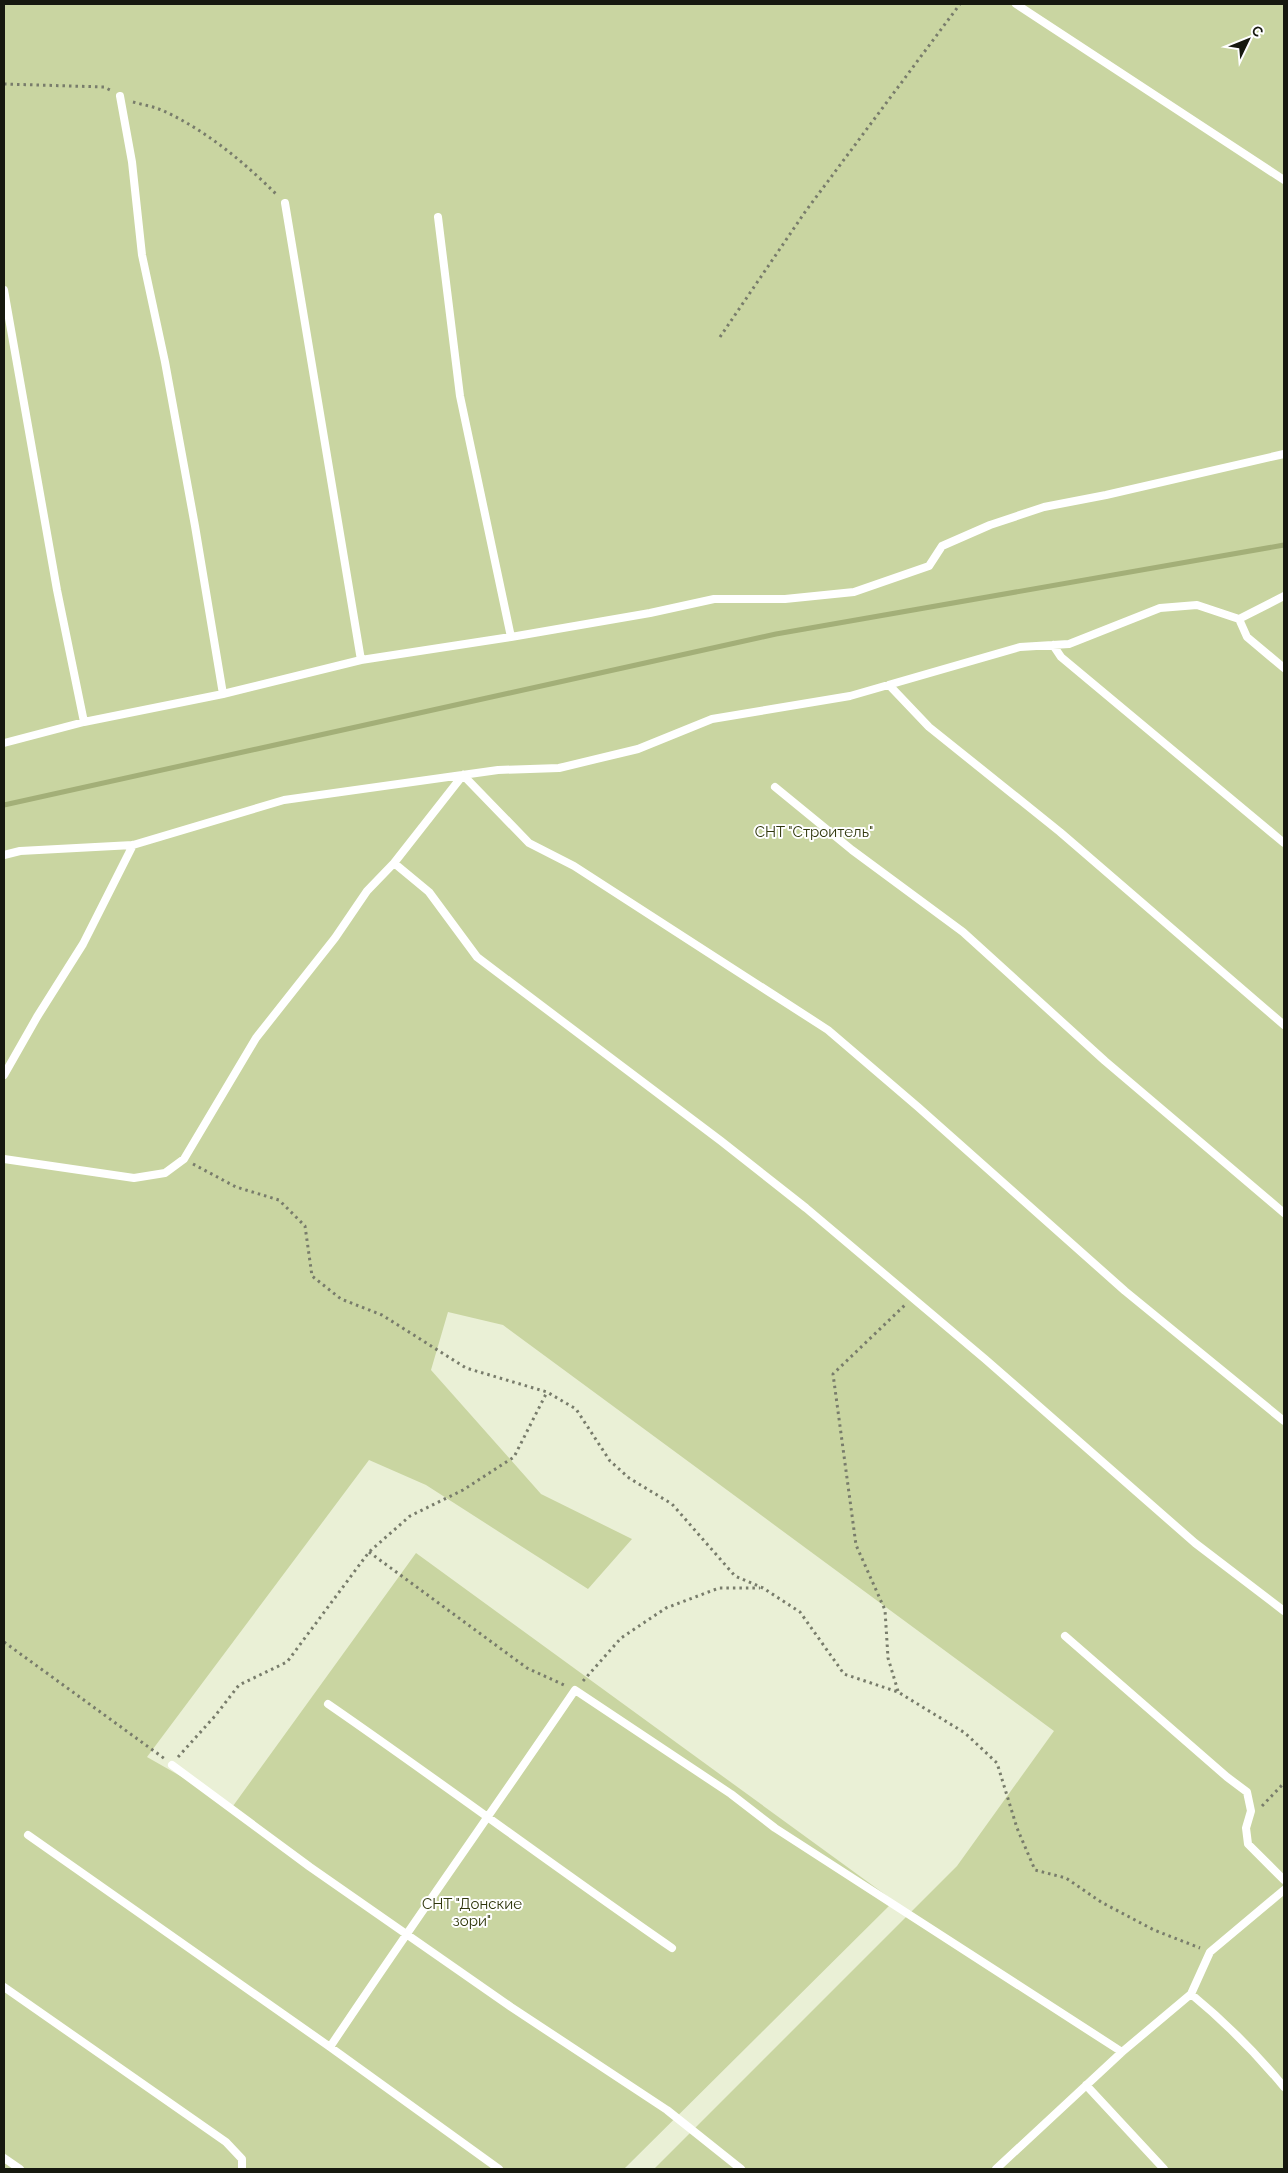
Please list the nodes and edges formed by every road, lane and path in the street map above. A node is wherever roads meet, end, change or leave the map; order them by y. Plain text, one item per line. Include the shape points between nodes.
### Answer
1 (960, 4) edge
2 (1016, 4) edge
3 (4, 84) edge
4 (120, 96) junction
5 (1284, 180) edge
6 (285, 202) joint
7 (438, 217) dead end
8 (4, 290) edge
9 (720, 337) dead end
10 (1284, 454) edge
11 (1284, 596) edge
12 (1239, 619) junction
13 (511, 637) junction
14 (1053, 645) junction
15 (361, 660) junction
16 (1284, 668) edge
17 (889, 685) junction
18 (223, 694) junction
19 (84, 722) junction
20 (4, 743) edge
21 (463, 776) junction
22 (775, 787) dead end
23 (1284, 843) edge
24 (133, 845) junction
25 (4, 856) edge
26 (394, 862) junction
27 (1284, 1026) edge
28 (4, 1075) edge
29 (4, 1159) edge
30 (184, 1159) junction
31 (1284, 1213) edge
32 (912, 1298) junction
33 (547, 1392) junction
34 (1284, 1421) edge
35 (369, 1552) junction
36 (763, 1588) junction
37 (1284, 1611) edge
38 (1065, 1636) dead end
39 (4, 1642) edge
40 (576, 1690) junction
41 (898, 1692) junction
42 (328, 1704) dead end
43 (172, 1764) junction
44 (1284, 1783) edge
45 (1251, 1811) junction
46 (488, 1818) junction
47 (28, 1835) dead end
48 (1284, 1880) edge
49 (1284, 1890) edge
50 (406, 1933) junction
51 (672, 1948) dead end
52 (1210, 1952) junction
53 (4, 1987) edge
54 (1191, 1994) junction
55 (330, 2047) junction
56 (1122, 2052) junction
57 (1086, 2085) junction
58 (1284, 2087) edge
59 (4, 2158) edge
60 (20, 2169) edge
61 (242, 2169) edge
62 (500, 2169) edge
63 (742, 2169) edge
64 (996, 2169) edge
65 (1164, 2169) edge

1 - 9 path via 805,212
2 - 5 lane
3 - 4 path via 104,87
4 - 6 path via 166,112 201,132 250,168
4 - 18 lane via 132,162 142,255 193,517
6 - 15 lane
7 - 13 lane via 460,396
8 - 19 lane via 57,590
10 - 13 lane via 1106,496 1044,507 942,546 929,566 854,592 785,599 714,599
11 - 12 lane
12 - 14 lane via 1197,604 1160,608 1069,644
12 - 16 lane via 1247,637
13 - 15 lane
14 - 17 lane via 1020,647
14 - 23 lane via 1061,657
15 - 18 lane
17 - 21 lane via 850,696 712,719 638,749 558,768 498,770
17 - 27 lane via 929,727 1060,832
18 - 19 lane
19 - 20 lane
21 - 24 lane via 284,800
21 - 26 lane
21 - 34 lane via 529,843 574,866 828,1030 926,1113 1124,1291
22 - 31 lane via 852,850 962,932 1105,1061
24 - 25 lane via 20,851
24 - 28 lane via 83,944
26 - 30 lane via 367,891 335,938 256,1038
26 - 32 lane via 429,892 477,957 721,1141
29 - 30 lane via 134,1178 165,1173
30 - 33 path via 236,1187 280,1200 305,1226 312,1276 341,1300 382,1315 466,1368
32 - 37 lane via 1195,1543
32 - 41 path via 833,1374 856,1545 885,1610 888,1658
33 - 35 path via 514,1457 463,1490 410,1516
33 - 36 path via 576,1409 610,1461 629,1478 672,1504 735,1576
35 - 40 path via 527,1668
35 - 43 path via 287,1662 239,1684
36 - 40 path via 718,1588 666,1608 621,1638
36 - 41 path via 800,1612 844,1674
38 - 45 lane via 1247,1792
39 - 43 path
40 - 46 lane
40 - 56 lane via 731,1794 775,1828
41 - 52 path via 965,1733 997,1763 1017,1828 1035,1870 1066,1878 1101,1902 1154,1930
42 - 46 lane
43 - 50 lane via 310,1867
44 - 45 path via 1260,1808
45 - 48 lane via 1246,1828 1248,1844
46 - 50 lane
46 - 51 lane
47 - 55 lane
49 - 52 lane
50 - 55 lane
50 - 63 lane via 667,2110
52 - 54 lane
53 - 61 lane via 226,2142 242,2159
54 - 56 lane
54 - 58 lane via 1218,2017
55 - 62 lane
56 - 57 lane
57 - 64 lane
57 - 65 lane
59 - 60 lane

